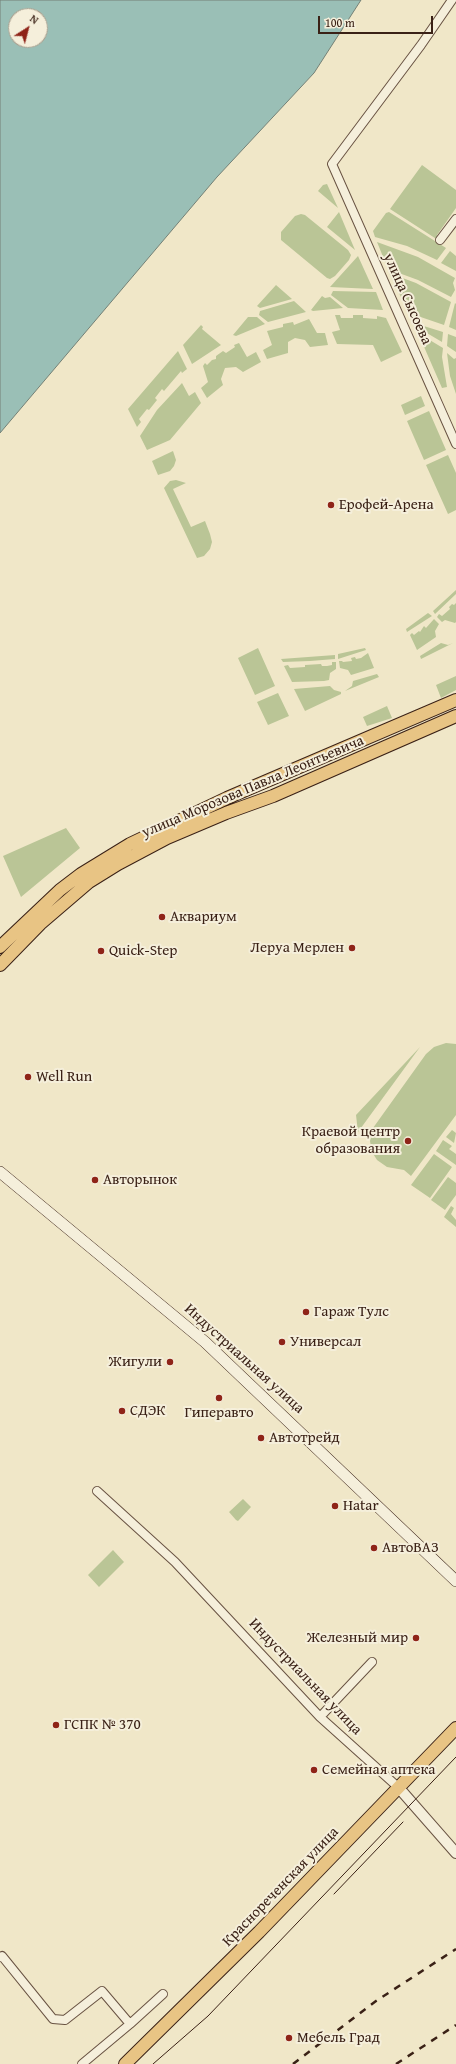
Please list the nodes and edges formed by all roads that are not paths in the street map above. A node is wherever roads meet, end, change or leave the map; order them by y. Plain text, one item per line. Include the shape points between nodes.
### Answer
1 (452, 0) edge
2 (456, 219) edge
3 (440, 240) dead end
4 (456, 444) edge
5 (456, 700) edge
6 (456, 716) edge
7 (0, 946) edge
8 (0, 965) edge
9 (0, 1172) edge
10 (97, 1490) dead end
11 (456, 1581) edge
12 (372, 1662) dead end
13 (320, 1717) junction
14 (456, 1728) edge
15 (399, 1788) junction
16 (456, 1853) edge
17 (0, 1957) edge
18 (163, 1994) dead end
19 (130, 2024) junction
20 (82, 2064) edge
21 (124, 2064) edge

1 - 4 street, улица Сысоева via 332,164
2 - 3 street
5 - 7 main road, улица Морозова Павла Леонтьевича via 227,798 130,844 60,890
6 - 8 main road, улица Морозова Павла Леонтьевича via 280,793 167,838 118,864 89,882 40,924
9 - 11 main road, Индустриальная улица via 205,1342
10 - 13 street, Индустриальная улица via 175,1562
12 - 13 street
13 - 15 street, Индустриальная улица
14 - 15 main road, Краснореченская улица
15 - 16 street, Индустриальная улица
15 - 21 main road, Краснореченская улица via 194,1997
17 - 19 street via 2,1956 53,2019 65,2020 102,1991
18 - 19 street
19 - 20 street

